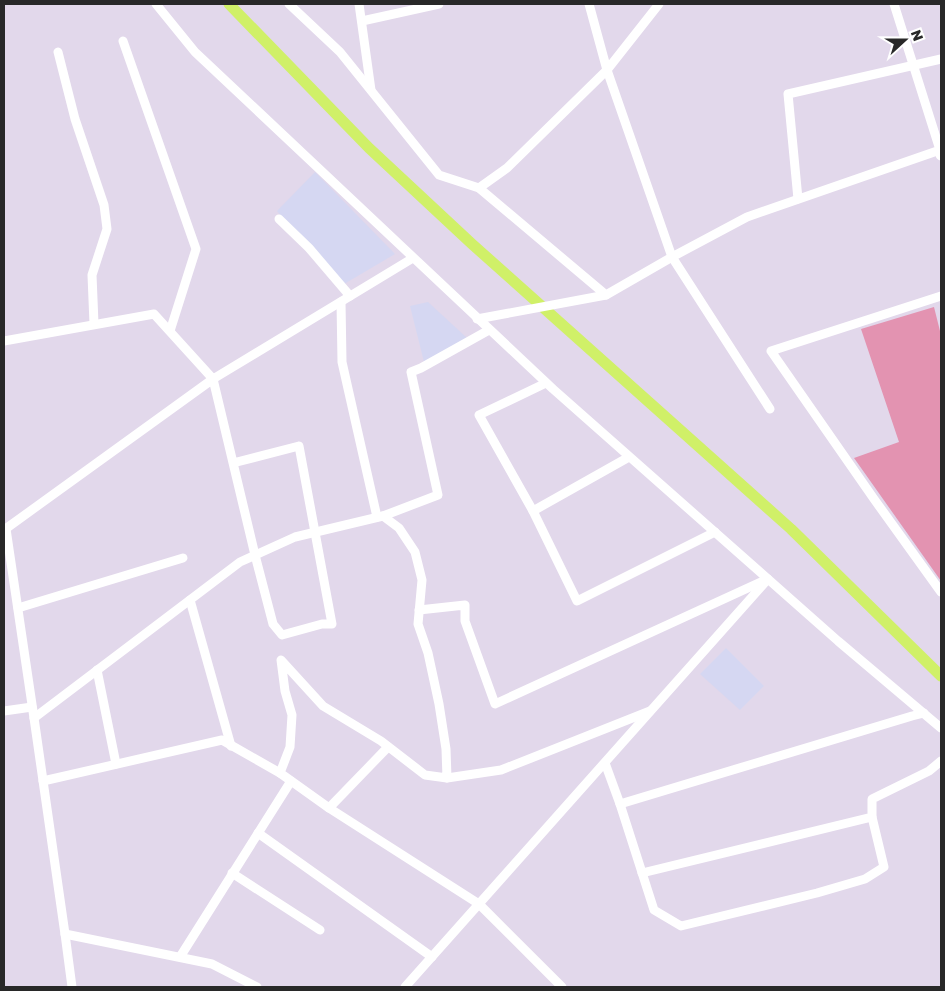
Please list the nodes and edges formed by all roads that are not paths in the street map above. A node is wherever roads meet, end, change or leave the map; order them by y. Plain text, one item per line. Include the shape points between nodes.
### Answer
1 (156, 4) edge
2 (289, 4) edge
3 (359, 4) edge
4 (439, 4) edge
5 (589, 4) edge
6 (659, 4) edge
7 (894, 4) edge
8 (362, 21) junction
9 (123, 41) dead end
10 (58, 52) dead end
11 (941, 59) edge
12 (913, 66) junction
13 (607, 70) junction
14 (371, 90) junction
15 (941, 152) edge
16 (479, 188) junction
17 (798, 199) junction
18 (279, 219) dead end
19 (672, 257) junction
20 (413, 258) junction
21 (606, 295) junction
22 (350, 296) junction
23 (941, 296) edge
24 (341, 302) junction
25 (477, 319) junction
26 (94, 324) junction
27 (489, 330) junction
28 (170, 331) junction
29 (4, 341) edge
30 (213, 380) junction
31 (546, 383) junction
32 (770, 409) dead end
33 (629, 457) junction
34 (233, 463) junction
35 (532, 511) junction
36 (380, 516) junction
37 (5, 530) edge
38 (715, 532) junction
39 (315, 533) junction
40 (255, 555) junction
41 (183, 558) dead end
42 (768, 579) junction
43 (941, 592) edge
44 (190, 600) junction
45 (18, 608) junction
46 (419, 610) junction
47 (97, 670) junction
48 (32, 707) junction
49 (651, 710) junction
50 (4, 711) edge
51 (924, 713) junction
52 (34, 718) junction
53 (941, 728) edge
54 (231, 746) junction
55 (388, 747) junction
56 (941, 761) edge
57 (605, 762) junction
58 (116, 764) junction
59 (280, 773) junction
60 (447, 778) junction
61 (43, 781) junction
62 (291, 781) junction
63 (620, 804) junction
64 (330, 808) junction
65 (872, 817) junction
66 (258, 834) junction
67 (642, 873) junction
68 (232, 874) junction
69 (480, 904) junction
70 (320, 930) dead end
71 (65, 934) junction
72 (180, 957) junction
73 (432, 958) junction
74 (72, 987) edge
75 (257, 987) edge
76 (405, 987) edge
77 (562, 987) edge

1 - 20 street via 195,52
2 - 14 street via 340,52
3 - 8 street
4 - 8 street
5 - 13 street
6 - 13 street
7 - 12 street
8 - 14 street
9 - 28 street via 196,250
10 - 26 street via 75,119 104,205 107,229 92,275
11 - 12 street
12 - 15 street
12 - 17 street via 788,94
13 - 16 street via 507,168
13 - 19 street
14 - 16 street via 439,175
15 - 17 street
16 - 21 street
17 - 19 street via 747,217
18 - 22 street
19 - 21 street
19 - 32 street
20 - 22 street
20 - 25 street
21 - 25 street
22 - 24 street
23 - 43 street via 771,351
24 - 30 street
24 - 36 street via 342,362
25 - 27 street
26 - 28 street via 154,314
26 - 29 street
27 - 31 street
27 - 36 street via 411,372 438,495
28 - 30 street
30 - 34 street
30 - 37 street
31 - 33 street
31 - 35 street via 479,415
33 - 35 street
33 - 38 street
34 - 39 street via 298,446
34 - 40 street
35 - 38 street via 577,601
36 - 39 street
36 - 46 street via 399,528 415,552 422,580
37 - 45 street
38 - 42 street
39 - 40 street via 295,537
39 - 40 street via 332,624 282,635 274,624
40 - 44 street via 240,562
41 - 45 street
42 - 46 street via 495,704 465,621 465,605
42 - 49 street
42 - 51 street
44 - 47 street
44 - 54 street
45 - 48 street
46 - 60 street via 418,624 428,652 439,704
47 - 52 street
47 - 58 street
48 - 50 street
48 - 52 street
49 - 57 street
49 - 60 street via 501,770
51 - 53 street
51 - 63 street
52 - 61 street
54 - 58 street via 222,740
54 - 59 street
55 - 59 street via 324,706 281,660 292,716 290,747
55 - 60 street via 425,775
55 - 64 street
56 - 65 street via 872,799
57 - 63 street
57 - 69 street
58 - 61 street
59 - 62 street
61 - 71 street
62 - 64 street
62 - 66 street
63 - 67 street
64 - 69 street
65 - 67 street
65 - 67 street via 884,867 865,879 807,896 681,926 654,910
66 - 68 street
66 - 73 street
68 - 70 street
68 - 72 street
69 - 73 street
69 - 77 street
71 - 72 street
71 - 74 street
72 - 75 street via 212,964
73 - 76 street

